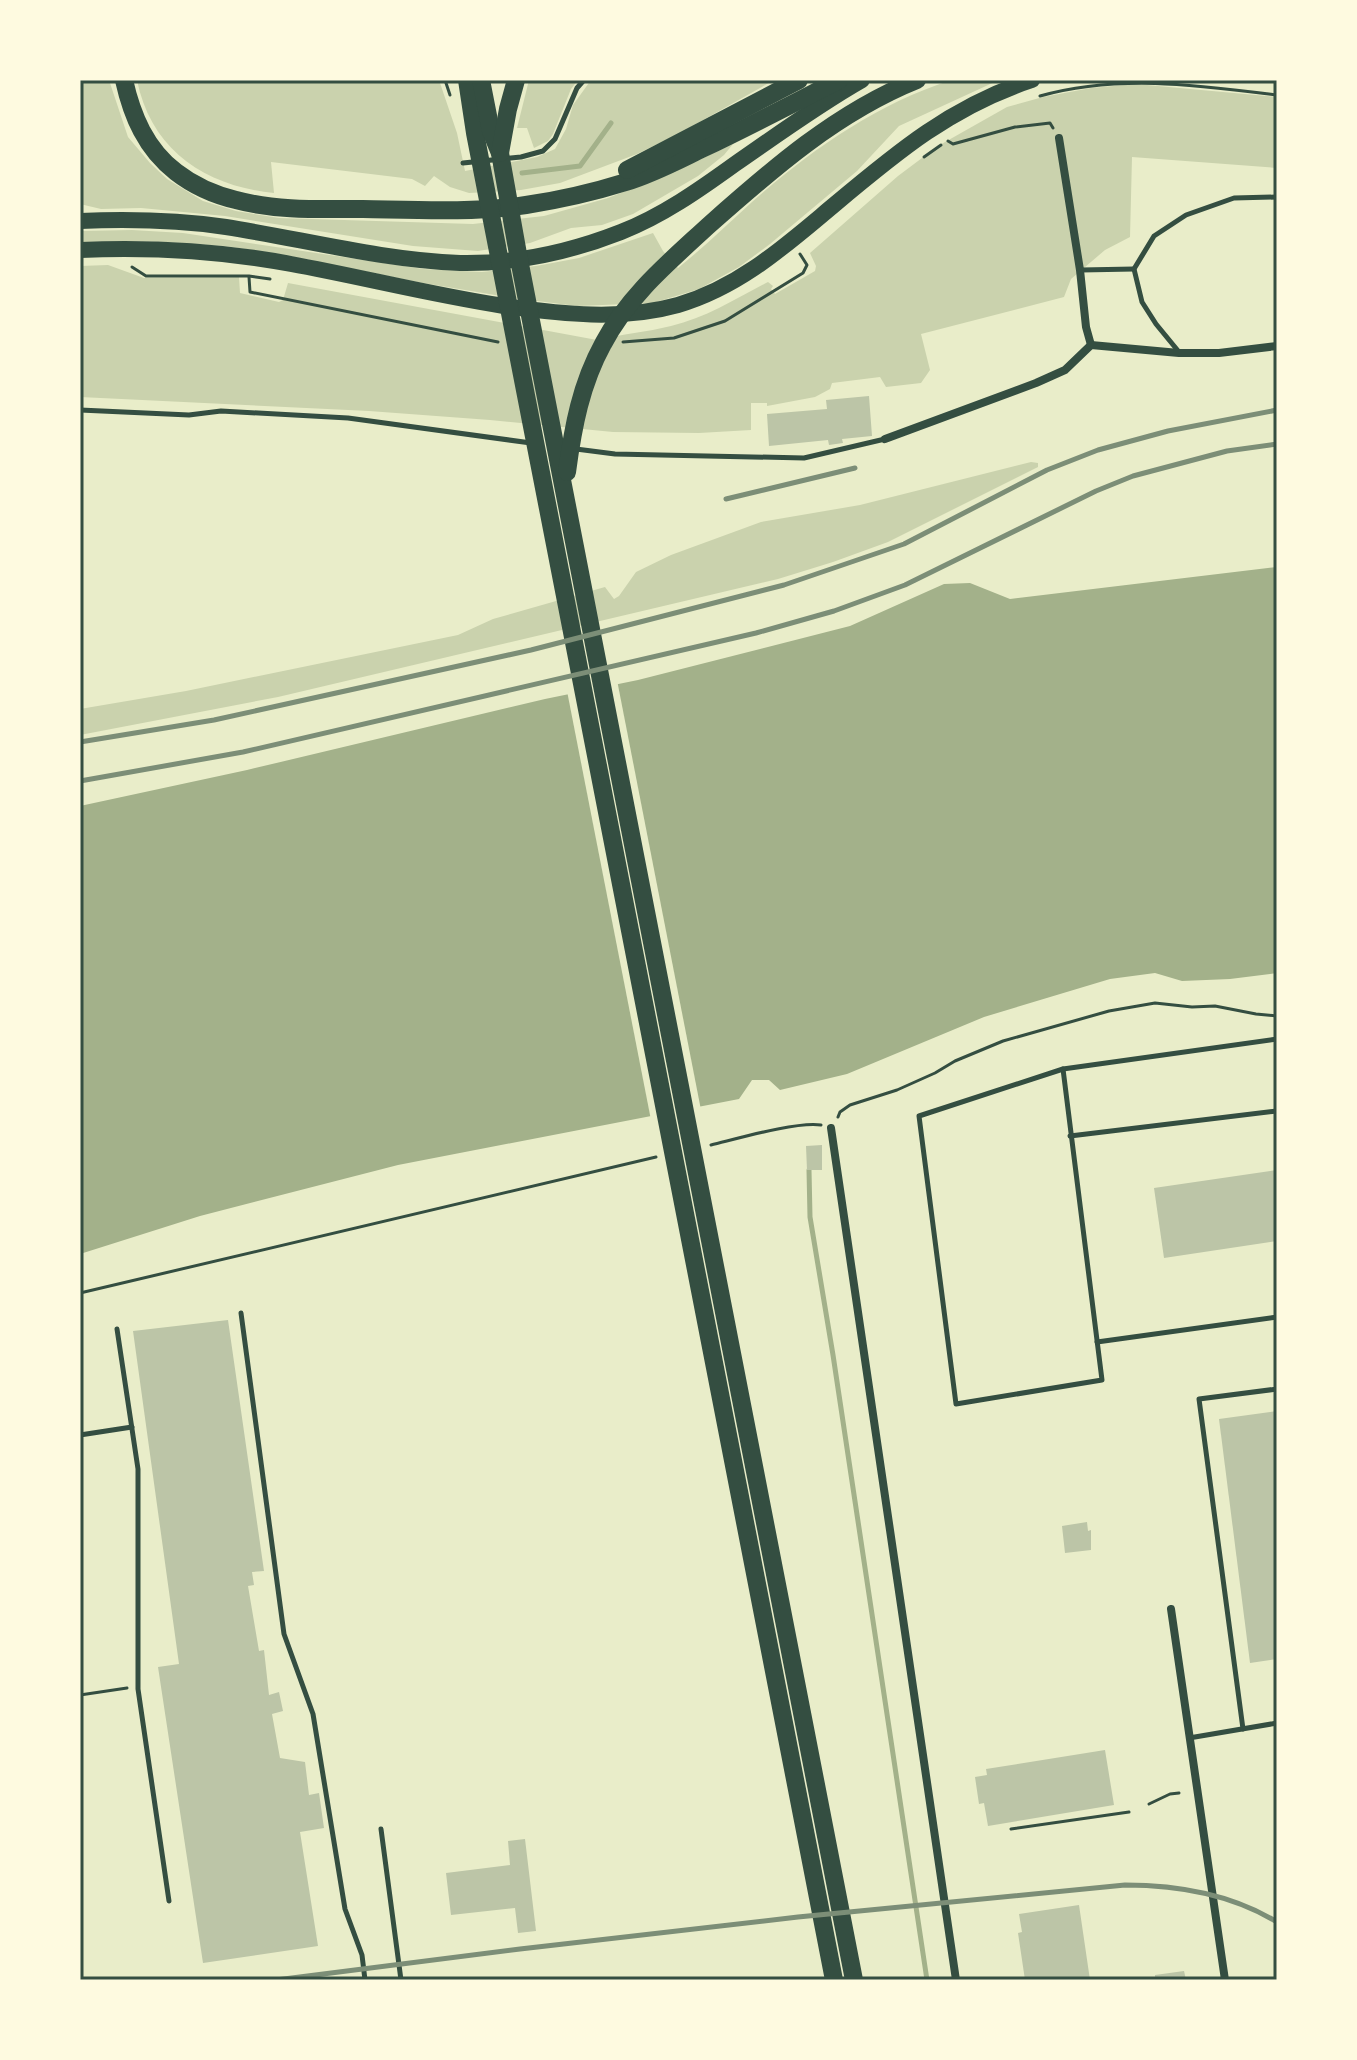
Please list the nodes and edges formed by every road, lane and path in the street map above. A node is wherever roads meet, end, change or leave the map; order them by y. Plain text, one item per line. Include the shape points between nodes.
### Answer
1 (124, 80) edge
2 (458, 80) edge
3 (467, 80) edge
4 (481, 80) edge
5 (516, 80) edge
6 (584, 80) edge
7 (799, 80) edge
8 (839, 80) edge
9 (862, 80) edge
10 (917, 80) edge
11 (1032, 80) edge
12 (1277, 95) edge
13 (1040, 96) dead end
14 (490, 131) junction
15 (956, 134) dead end
16 (1059, 138) joint
17 (948, 141) junction
18 (921, 159) dead end
19 (482, 161) junction
20 (463, 163) dead end
21 (1277, 197) edge
22 (545, 201) junction
23 (475, 209) junction
24 (80, 221) edge
25 (106, 249) junction
26 (80, 250) edge
27 (792, 261) dead end
28 (1134, 269) junction
29 (1080, 270) junction
30 (249, 276) junction
31 (278, 280) dead end
32 (502, 343) dead end
33 (615, 343) dead end
34 (1091, 345) junction
35 (1277, 346) edge
36 (1179, 353) junction
37 (80, 410) edge
38 (885, 439) joint
39 (539, 444) dead end
40 (554, 446) dead end
41 (564, 486) junction
42 (1277, 1016) edge
43 (1277, 1039) edge
44 (1063, 1069) junction
45 (1277, 1111) edge
46 (831, 1128) junction
47 (1070, 1136) junction
48 (708, 1146) dead end
49 (665, 1155) dead end
50 (80, 1293) edge
51 (241, 1313) dead end
52 (1277, 1317) edge
53 (117, 1329) dead end
54 (1097, 1342) junction
55 (1277, 1389) edge
56 (132, 1427) junction
57 (80, 1435) edge
58 (1171, 1609) dead end
59 (138, 1689) junction
60 (80, 1695) edge
61 (1277, 1723) edge
62 (1243, 1729) junction
63 (1188, 1738) junction
64 (1179, 1793) dead end
65 (1149, 1804) dead end
66 (1129, 1812) dead end
67 (381, 1829) dead end
68 (1011, 1829) dead end
69 (169, 1901) dead end
70 (365, 1980) edge
71 (401, 1980) edge
72 (834, 1980) edge
73 (854, 1980) edge
74 (956, 1980) edge
75 (1225, 1980) edge

1 - 23 highway via 139,128 154,151 175,171 212,192 237,201 296,208
2 - 14 highway
3 - 14 highway
4 - 14 highway
5 - 14 highway via 508,109
6 - 19 lane via 543,151
7 - 22 highway via 623,172
8 - 22 highway via 628,182
9 - 24 main road via 647,221 541,256 460,263 224,227
10 - 41 highway via 810,141 630,302 593,362 577,412
11 - 25 main road via 989,95 915,139 741,278 650,311 545,311 286,263
12 - 13 path via 1110,83
14 - 41 highway via 500,153
14 - 72 highway
15 - 17 path
16 - 17 path via 1050,123
16 - 29 street
17 - 18 path
19 - 20 lane
19 - 23 lane via 486,196
21 - 28 lane via 1234,198 1186,215 1154,236
22 - 23 highway
25 - 26 main road
25 - 30 path via 146,276
27 - 33 path via 800,254 805,270 725,321 674,338
28 - 29 lane
28 - 36 lane via 1142,302
29 - 34 street
30 - 31 path
30 - 32 path via 250,292
34 - 36 street
34 - 38 street via 1065,370
35 - 36 street
37 - 39 lane via 348,418
38 - 40 lane via 804,458 615,454
41 - 73 highway
42 - 46 path via 1155,1003 1109,1011 1003,1041 897,1090 850,1105
43 - 44 lane
44 - 47 lane
44 - 54 lane via 919,1116 956,1404 1102,1380
45 - 47 lane
46 - 48 path via 815,1124
46 - 74 street
47 - 54 lane
49 - 50 path
51 - 70 lane via 284,1634 313,1714 345,1909
52 - 54 lane
53 - 56 lane
55 - 62 lane via 1199,1399
56 - 57 lane
56 - 59 lane via 138,1469
58 - 63 street
59 - 60 path
59 - 69 lane
61 - 62 lane
62 - 63 lane
63 - 75 street
64 - 65 path
66 - 68 path
67 - 71 lane

